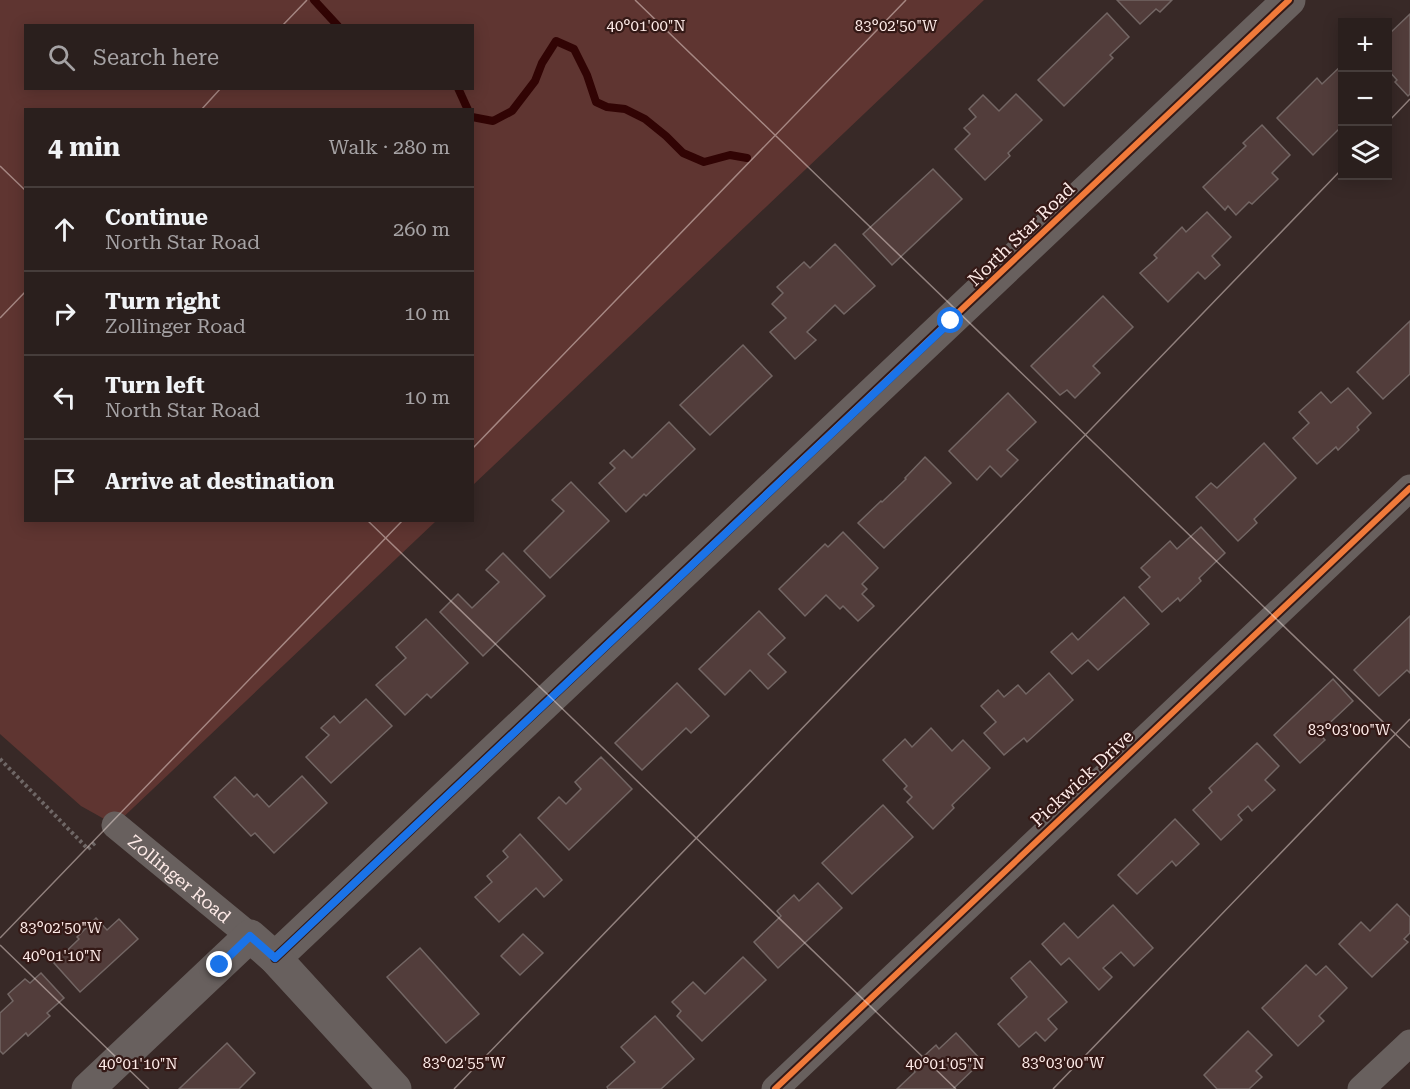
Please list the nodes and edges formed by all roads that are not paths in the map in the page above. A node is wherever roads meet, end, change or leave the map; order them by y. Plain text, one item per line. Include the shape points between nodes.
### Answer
1 (1289, 0) edge
2 (1410, 488) edge
3 (115, 825) road end
4 (250, 936) junction
5 (275, 958) junction
6 (1410, 1043) edge
7 (88, 1089) edge
8 (394, 1089) edge
9 (776, 1089) edge
10 (1362, 1089) edge

1 - 5 street, North Star Road
2 - 9 street, Pickwick Drive
3 - 4 street, Zollinger Road
4 - 5 street, Zollinger Road
4 - 7 street
5 - 8 street, Zollinger Road
6 - 10 street

